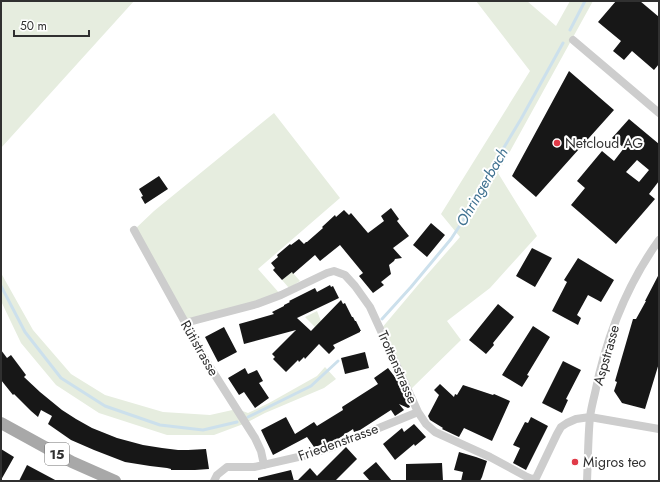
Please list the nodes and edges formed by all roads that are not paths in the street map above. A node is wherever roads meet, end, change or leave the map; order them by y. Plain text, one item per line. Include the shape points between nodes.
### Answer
1 (572, 40) dead end
2 (659, 113) edge
3 (134, 230) dead end
4 (659, 240) edge
5 (186, 323) junction
6 (418, 412) junction
7 (590, 417) junction
8 (1, 423) edge
9 (659, 429) edge
10 (264, 465) junction
11 (115, 481) edge
12 (214, 481) edge
13 (588, 481) edge

1 - 2 street
3 - 5 street, Rütistrasse
4 - 7 street, Aspstrasse via 621,306 600,367
5 - 6 street, Trottenstrasse via 257,304 327,273 334,271 345,275 370,307
5 - 10 street, Rütistrasse via 208,364 255,438
6 - 7 street, Trottenstrasse via 434,432 532,479 536,478 561,427 576,419
6 - 10 street, Friedenstrasse via 330,448
7 - 9 street
7 - 13 street, Aspstrasse
8 - 11 main road, 15 via 72,462
10 - 12 street, Friedenstrasse via 227,467 216,475

